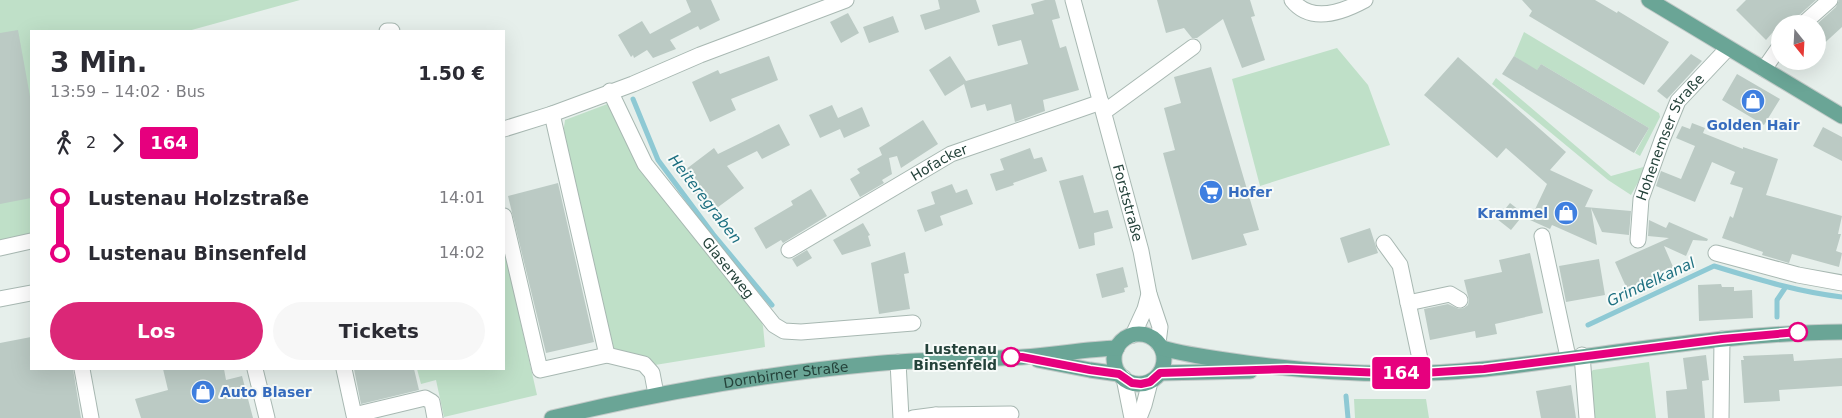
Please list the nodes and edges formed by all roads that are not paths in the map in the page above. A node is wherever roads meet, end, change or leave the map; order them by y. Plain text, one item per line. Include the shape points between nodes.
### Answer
1 (846, 0) edge
2 (1073, 0) edge
3 (1292, 0) edge
4 (1365, 0) edge
5 (1648, 0) edge
6 (1830, 0) edge
7 (1813, 15) edge
8 (1193, 47) dead end
9 (1728, 48) junction
10 (1771, 59) edge
11 (1764, 69) junction
12 (610, 91) junction
13 (1102, 107) junction
14 (552, 114) junction
15 (1842, 116) edge
16 (505, 129) edge
17 (505, 220) edge
18 (1542, 236) dead end
19 (30, 240) edge
20 (1638, 240) dead end
21 (1384, 243) dead end
22 (0, 248) edge
23 (789, 250) dead end
24 (1716, 253) dead end
25 (1842, 283) edge
26 (30, 293) edge
27 (1149, 294) junction
28 (0, 299) edge
29 (1460, 300) dead end
30 (1408, 303) junction
31 (912, 323) dead end
32 (1842, 332) edge
33 (1134, 335) junction
34 (1722, 339) junction
35 (1160, 346) junction
36 (1117, 348) junction
37 (607, 355) junction
38 (1575, 356) junction
39 (1022, 357) junction
40 (898, 362) junction
41 (1287, 369) junction
42 (82, 370) edge
43 (255, 370) edge
44 (344, 370) edge
45 (1423, 373) junction
46 (1121, 376) junction
47 (1155, 377) junction
48 (656, 394) junction
49 (1011, 414) dead end
50 (936, 417) edge
51 (91, 418) edge
52 (267, 418) edge
53 (435, 418) edge
54 (552, 418) edge
55 (901, 418) edge
56 (913, 418) edge
57 (1132, 418) edge
58 (1139, 418) edge
59 (1587, 418) edge
60 (1721, 418) edge

1 - 12 street
2 - 13 street, Forststraße
3 - 4 street via 1312,14 1326,14
5 - 9 main road
6 - 7 street
8 - 13 street
9 - 11 main road
9 - 20 street, Hohenemser Straße via 1678,100 1641,199
10 - 11 street
11 - 15 main road
12 - 14 street
12 - 31 street, Glaserweg via 645,164 774,325 784,331 801,332
13 - 23 street, Hofacker via 951,154
13 - 27 street, Forststraße via 1141,251
14 - 16 street
14 - 37 street
17 - 37 street via 540,370
18 - 38 street
19 - 22 street
21 - 30 street via 1400,265
24 - 25 street
26 - 28 street
27 - 33 street, Forststraße
27 - 35 street, Forststraße via 1160,327
29 - 30 street via 1450,294
30 - 45 street
32 - 34 main road, Dornbirner Straße via 1789,332
33 - 35 main road, Dornbirner Straße via 1148,336
33 - 36 main road via 1122,341
34 - 38 main road, Dornbirner Straße
34 - 60 street
35 - 41 main road, Dornbirner Straße via 1189,355
35 - 47 main road via 1164,365
36 - 39 main road, Dornbirner Straße
36 - 46 main road via 1115,366
37 - 48 street via 644,364 652,373
38 - 45 main road, Dornbirner Straße via 1484,369
38 - 59 street
39 - 40 main road, Dornbirner Straße
39 - 46 main road, Dornbirner Straße
40 - 48 main road, Dornbirner Straße via 772,374
40 - 55 street
41 - 45 main road, Dornbirner Straße
41 - 47 main road, Dornbirner Straße
42 - 51 street
43 - 52 street
44 - 53 street via 354,415 425,398 432,402
46 - 47 main road, Dornbirner Straße via 1141,384
46 - 57 street
47 - 58 street
48 - 54 main road, Dornbirner Straße
49 - 50 street
50 - 56 street

